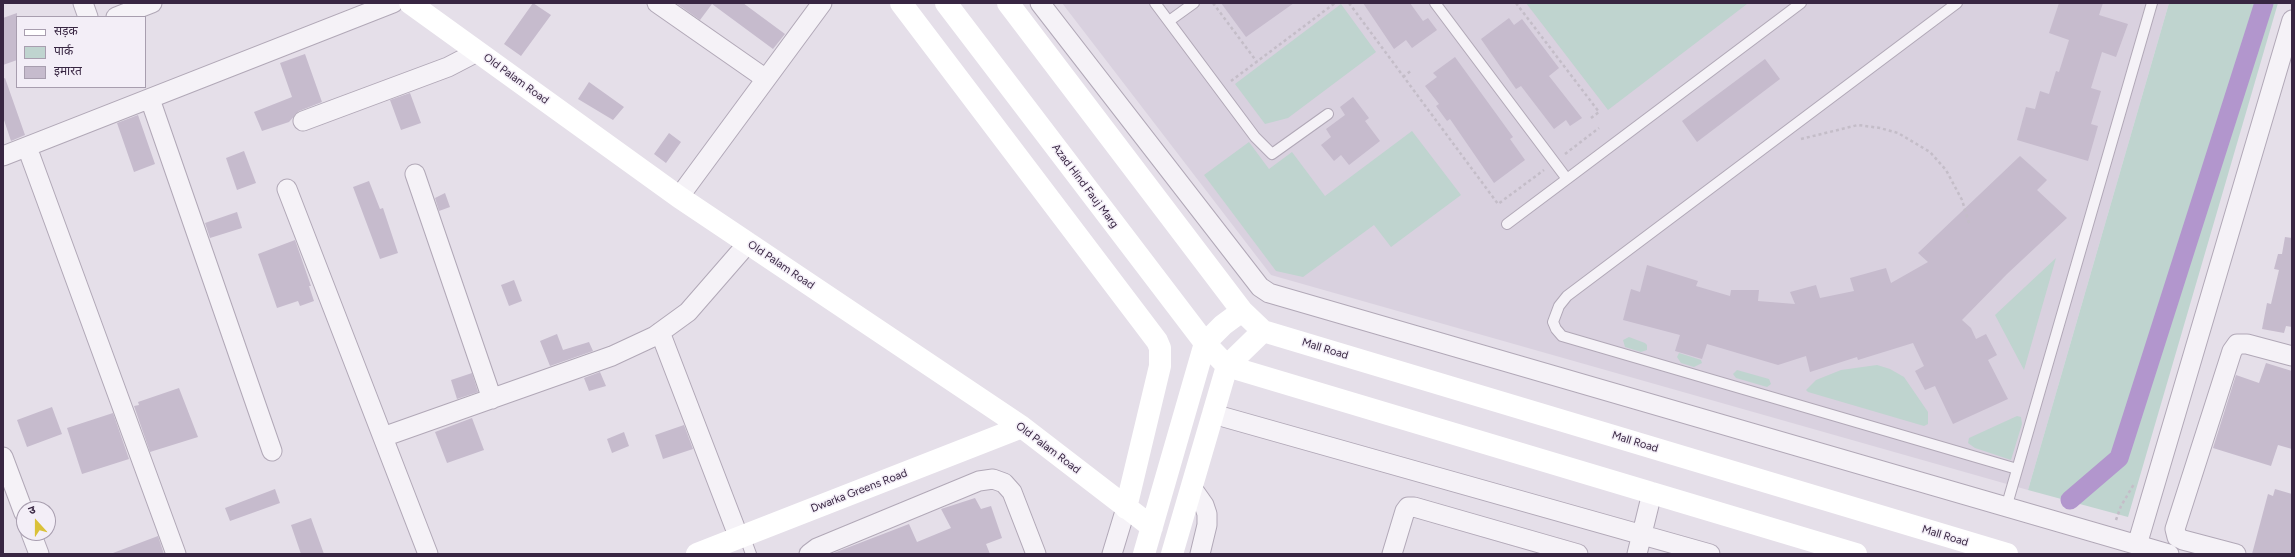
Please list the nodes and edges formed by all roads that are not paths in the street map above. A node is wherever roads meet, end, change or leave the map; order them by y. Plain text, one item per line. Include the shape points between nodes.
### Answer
1 (83, 3) edge
2 (152, 3) edge
3 (393, 3) edge
4 (410, 3) edge
5 (657, 3) edge
6 (822, 3) edge
7 (901, 3) edge
8 (946, 3) edge
9 (1008, 3) edge
10 (1040, 3) edge
11 (1155, 3) edge
12 (1194, 3) edge
13 (1435, 3) edge
14 (1801, 3) edge
15 (1957, 3) edge
16 (2152, 3) edge
17 (677, 9) edge
18 (88, 16) edge
19 (119, 16) edge
20 (2292, 20) edge
21 (1169, 22) junction
22 (477, 52) junction
23 (766, 79) junction
24 (150, 99) junction
25 (1328, 114) dead end
26 (303, 121) dead end
27 (27, 147) junction
28 (3, 156) edge
29 (415, 174) dead end
30 (1567, 179) junction
31 (287, 189) dead end
32 (679, 197) junction
33 (1507, 224) dead end
34 (748, 243) junction
35 (1242, 312) junction
36 (1263, 331) junction
37 (660, 332) junction
38 (1205, 344) junction
39 (2292, 356) edge
40 (1227, 366) junction
41 (492, 399) junction
42 (1213, 414) junction
43 (1022, 427) junction
44 (383, 438) junction
45 (272, 451) dead end
46 (3, 457) edge
47 (2017, 469) junction
48 (1192, 488) junction
49 (1652, 493) junction
50 (20, 501) edge
51 (1126, 508) junction
52 (2006, 508) junction
53 (1152, 527) junction
54 (1642, 534) junction
55 (34, 541) edge
56 (745, 542) edge
57 (2137, 545) junction
58 (39, 554) edge
59 (176, 554) edge
60 (428, 554) edge
61 (697, 554) edge
62 (809, 554) edge
63 (1036, 554) edge
64 (1112, 554) edge
65 (1144, 554) edge
66 (1172, 554) edge
67 (1200, 554) edge
68 (1392, 554) edge
69 (1578, 554) edge
70 (1637, 554) edge
71 (1710, 554) edge
72 (1856, 554) edge
73 (2007, 554) edge
74 (2169, 554) edge
75 (2236, 554) edge

1 - 18 street
2 - 19 street
3 - 24 street
4 - 22 street, Old Palam Road
5 - 17 street
6 - 23 street
7 - 51 street via 1157,341 1160,348 1160,366
8 - 38 street, Azad Hind Fauj Marg
9 - 35 street
10 - 52 street via 1260,288
11 - 21 lane
12 - 21 lane
13 - 30 lane
14 - 30 lane
15 - 47 lane via 1568,296 1554,316 1556,329 1562,336
16 - 47 lane
17 - 23 street
20 - 57 street
21 - 25 lane via 1255,137 1272,154
22 - 26 street via 448,67
22 - 32 street, Old Palam Road
23 - 32 street
24 - 27 street
24 - 45 street
27 - 28 street
27 - 59 street
29 - 41 street
30 - 33 lane
31 - 44 street
32 - 34 street, Old Palam Road
34 - 37 street via 688,312
34 - 43 street, Old Palam Road
35 - 36 street
35 - 38 street via 1223,325
36 - 40 street
36 - 73 street, Mall Road
37 - 41 street via 612,356
37 - 56 street
38 - 40 street, Azad Hind Fauj Marg
38 - 53 street
39 - 75 street via 2247,344 2237,344 2232,350 2175,529 2177,537 2183,540
40 - 42 street
40 - 49 street
41 - 44 street
42 - 48 street
42 - 54 street
43 - 51 street, Old Palam Road
43 - 56 street, Dwarka Greens Road
44 - 60 street
46 - 50 street
47 - 52 lane
48 - 66 street
48 - 67 street via 1208,514
49 - 54 street
49 - 72 street
51 - 53 street, Old Palam Road
51 - 64 street
52 - 57 street
53 - 65 street
54 - 70 street
54 - 71 street
55 - 58 street
56 - 61 street, Dwarka Greens Road
57 - 74 street
62 - 63 street via 817,548 979,482 993,479 1004,483 1012,492
68 - 69 street via 1408,507

